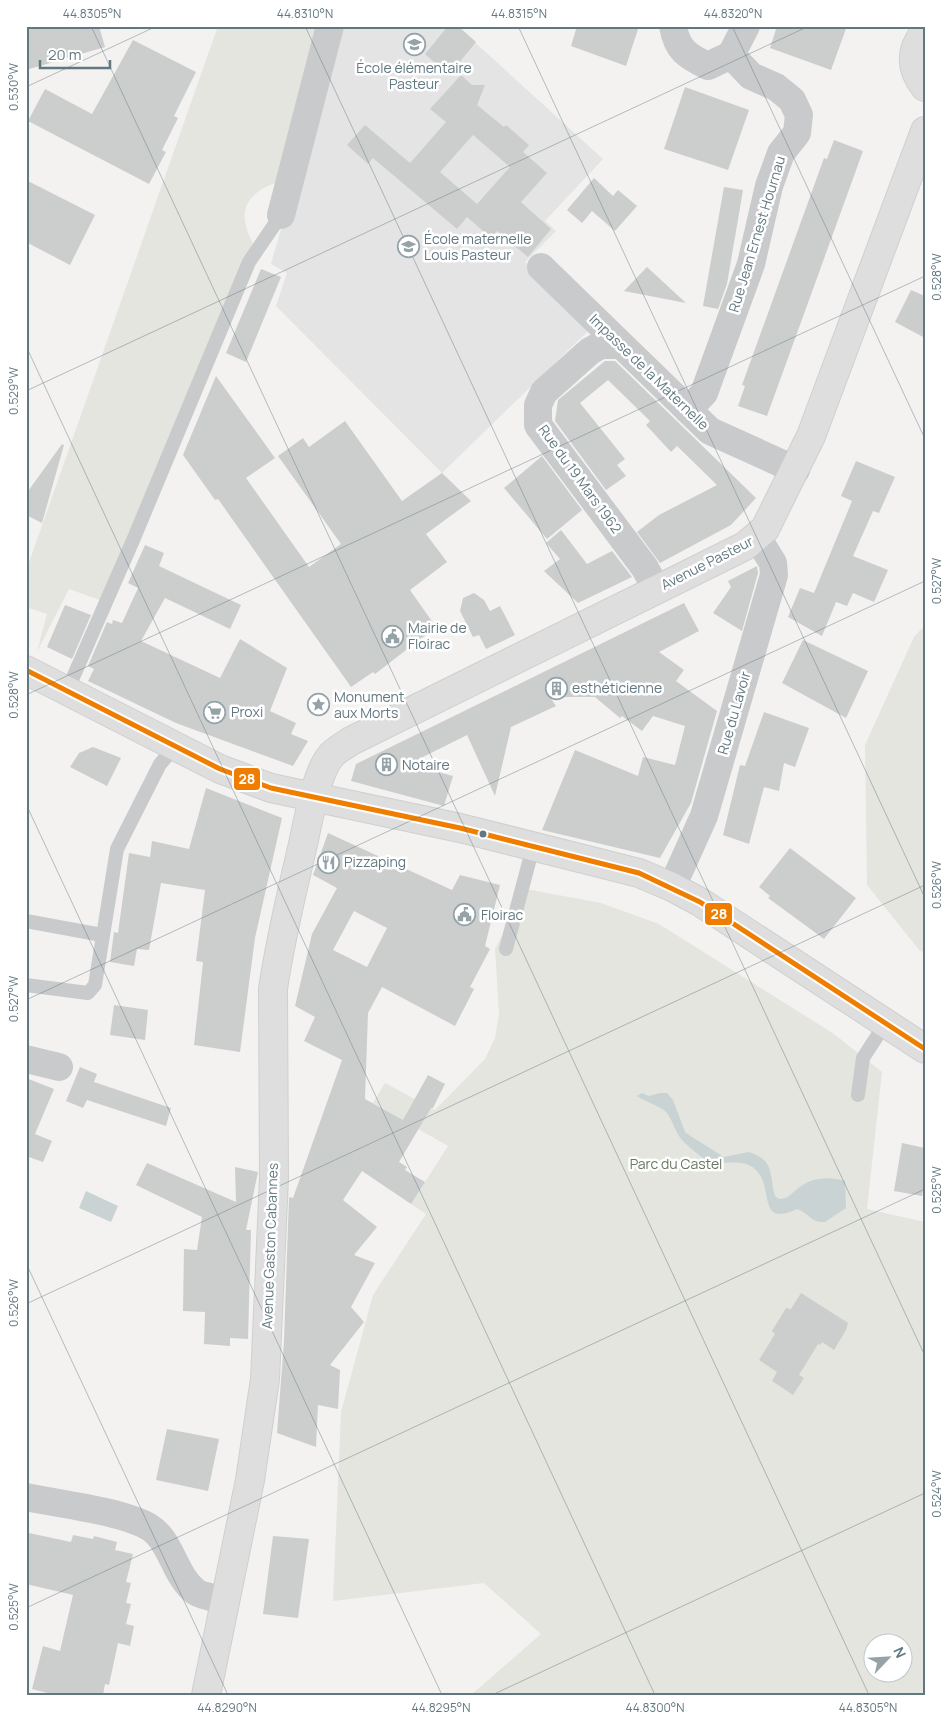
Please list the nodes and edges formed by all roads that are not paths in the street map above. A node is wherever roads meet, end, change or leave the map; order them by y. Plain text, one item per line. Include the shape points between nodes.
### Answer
1 (330, 26) edge
2 (673, 26) edge
3 (746, 26) edge
4 (925, 32) edge
5 (731, 55) junction
6 (925, 87) edge
7 (925, 131) edge
8 (281, 215) joint
9 (542, 267) dead end
10 (619, 345) junction
11 (688, 410) junction
12 (796, 470) junction
13 (757, 537) junction
14 (656, 589) junction
15 (26, 670) edge
16 (68, 689) junction
17 (175, 747) junction
18 (314, 796) junction
19 (533, 847) junction
20 (672, 887) junction
21 (26, 921) edge
22 (102, 935) junction
23 (506, 949) dead end
24 (26, 984) edge
25 (886, 1024) junction
26 (925, 1050) edge
27 (26, 1059) edge
28 (59, 1067) dead end
29 (858, 1095) dead end
30 (26, 1497) edge
31 (226, 1600) junction
32 (206, 1695) edge

1 - 8 street
2 - 5 street via 677,44 708,66
3 - 5 street
4 - 6 main road via 918,41 913,66
5 - 11 street, Rue Jean Ernest Hournau via 751,76 776,87 792,100 799,115 797,132 781,153 769,186 751,264 704,393
7 - 12 main road, Avenue Pasteur
8 - 16 lane via 249,262
9 - 10 street, Impasse de la Maternelle
10 - 11 street, Impasse de la Maternelle
10 - 14 street, Rue du 19 Mars 1962 via 601,345 590,351 544,392 538,405 538,425 645,568
11 - 12 street, Impasse de la Maternelle via 710,431
12 - 13 main road, Avenue Pasteur via 765,529
13 - 14 main road, Avenue Pasteur via 745,546
13 - 20 street, Rue du Lavoir via 773,563 774,575 704,816
14 - 18 main road, Avenue Pasteur via 351,741 330,757
15 - 16 main road
16 - 17 main road
17 - 18 main road via 220,769 271,788
17 - 22 lane via 160,764 117,849
18 - 19 main road
18 - 31 main road, Avenue Gaston Cabannes via 273,989 274,1178 265,1379 258,1434
19 - 20 main road via 638,873
19 - 23 lane
20 - 25 main road
21 - 22 lane
22 - 24 lane via 95,985 88,993
25 - 26 main road
25 - 29 lane via 863,1058
27 - 28 street
30 - 31 street via 132,1519 150,1528 159,1535 190,1586 197,1592
31 - 32 main road, Avenue Gaston Cabannes

